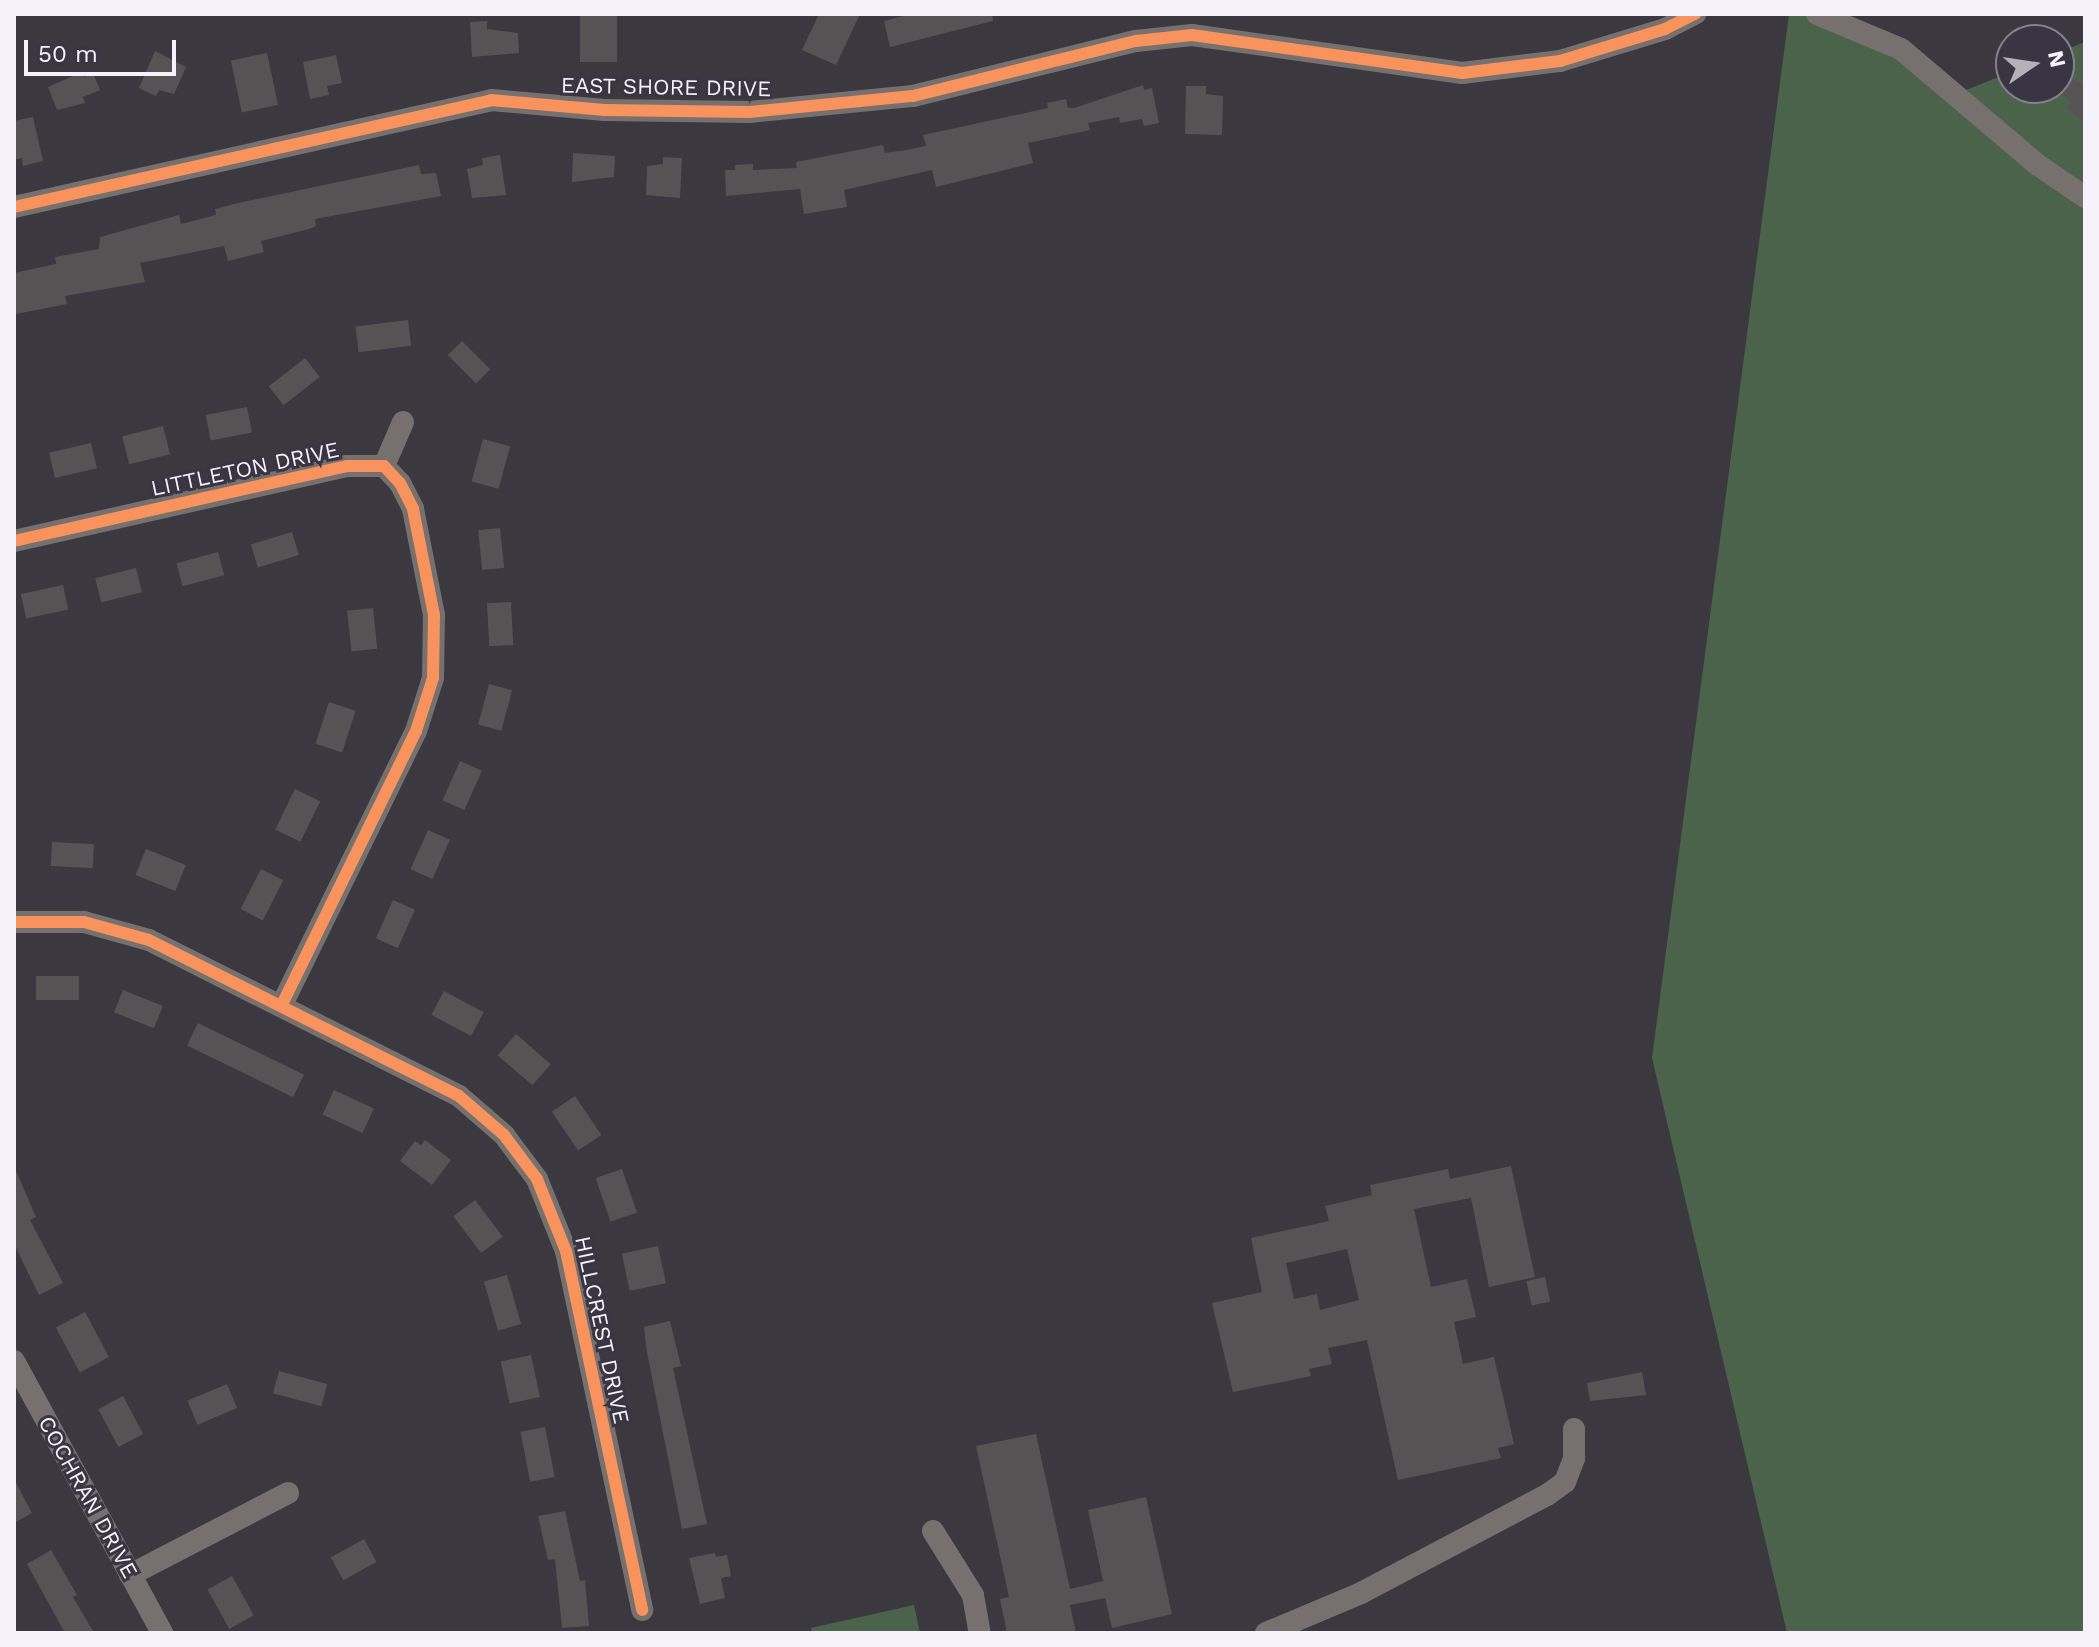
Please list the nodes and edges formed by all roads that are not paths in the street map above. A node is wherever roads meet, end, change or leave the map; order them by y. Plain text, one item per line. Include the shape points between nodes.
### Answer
1 (1695, 14) edge
2 (1817, 14) edge
3 (2085, 197) edge
4 (14, 207) edge
5 (403, 422) dead end
6 (384, 466) junction
7 (14, 541) edge
8 (14, 922) edge
9 (282, 1005) junction
10 (14, 1361) edge
11 (1574, 1429) dead end
12 (288, 1493) dead end
13 (933, 1531) dead end
14 (130, 1575) junction
15 (642, 1610) dead end
16 (162, 1633) edge
17 (980, 1633) edge
18 (1266, 1633) edge

1 - 4 street, EAST SHORE DRIVE via 1665,29 1560,61 1462,73 1192,35 1136,41 913,96 749,112 605,110 491,100
2 - 3 street via 1901,49 2038,165
5 - 6 street
6 - 7 street, LITTLETON DRIVE via 347,466
6 - 9 street via 413,509 434,615 433,678 416,731
8 - 9 street, HILLCREST DRIVE via 84,922 149,940
9 - 15 street, HILLCREST DRIVE via 459,1096 504,1135 537,1179 566,1251
10 - 14 street, COCHRAN DRIVE
11 - 18 street via 1574,1458 1565,1482 1547,1495 1361,1593
12 - 14 street
13 - 17 street via 973,1595
14 - 16 street, COCHRAN DRIVE

